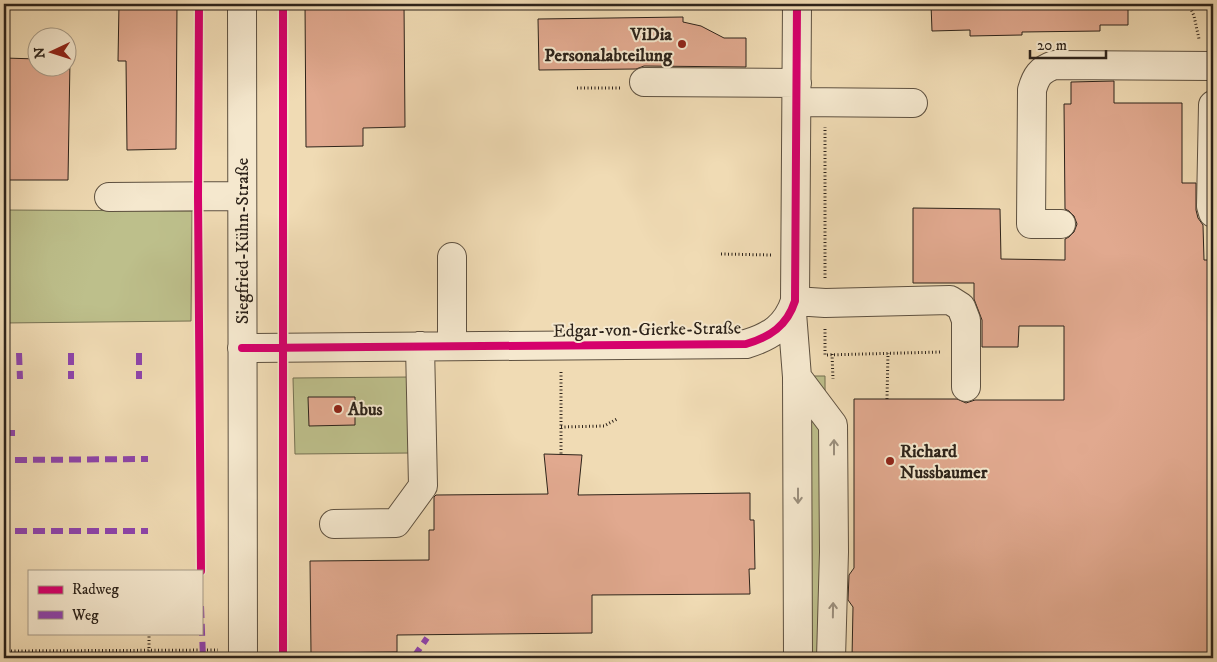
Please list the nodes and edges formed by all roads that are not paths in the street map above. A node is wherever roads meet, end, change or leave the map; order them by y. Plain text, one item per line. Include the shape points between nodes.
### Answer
1 (242, 4) edge
2 (797, 4) edge
3 (1213, 66) edge
4 (644, 82) road end
5 (797, 92) junction
6 (913, 103) dead end
7 (1213, 105) edge
8 (242, 196) junction
9 (109, 197) dead end
10 (1213, 214) edge
11 (1061, 224) dead end
12 (452, 257) dead end
13 (793, 307) junction
14 (420, 346) junction
15 (452, 346) junction
16 (242, 348) junction
17 (797, 377) junction
18 (966, 388) dead end
19 (334, 524) dead end
20 (243, 654) edge
21 (798, 658) edge
22 (831, 658) edge

1 - 8 street, Siegfried-Kühn-Straße
2 - 5 street
3 - 11 street via 1054,65 1044,69 1032,90 1031,224
4 - 5 street
5 - 6 street via 825,102
5 - 13 street
7 - 10 street
8 - 9 street
8 - 16 street, Siegfried-Kühn-Straße
12 - 15 street
13 - 15 street, Edgar-von-Gierke-Straße via 780,327 764,339 746,344
13 - 17 street
13 - 18 street via 825,303 950,300 961,307 966,320
14 - 15 street, Edgar-von-Gierke-Straße
14 - 16 street, Edgar-von-Gierke-Straße
14 - 19 street via 422,486 396,523
16 - 20 street, Siegfried-Kühn-Straße
17 -> 21 street
22 -> 17 street via 834,424

